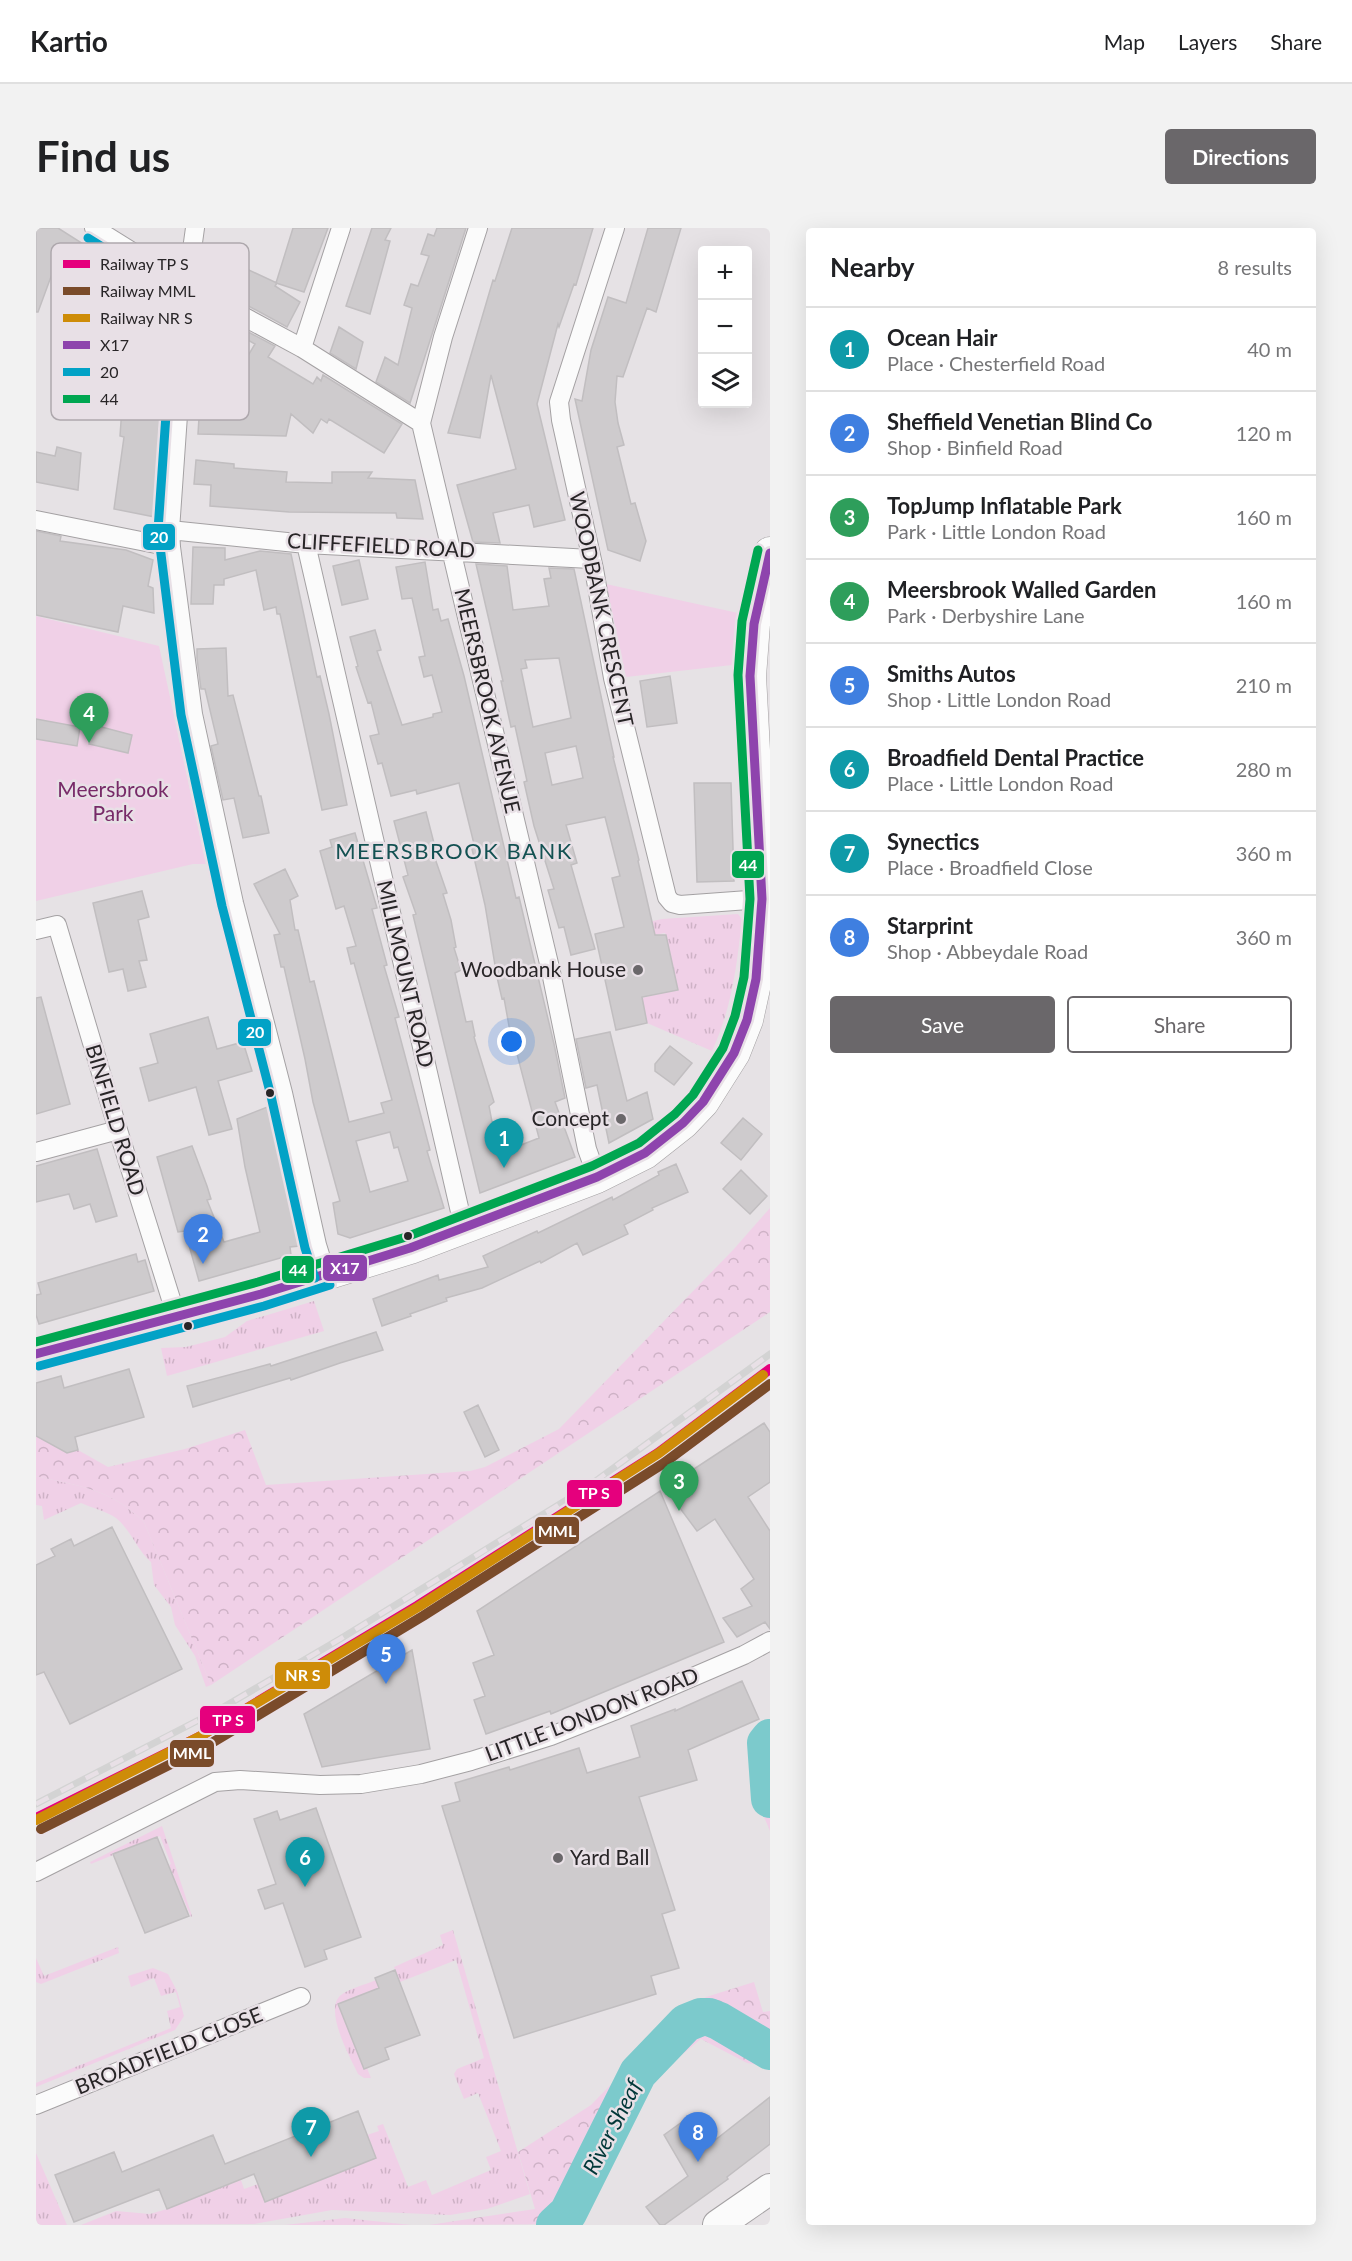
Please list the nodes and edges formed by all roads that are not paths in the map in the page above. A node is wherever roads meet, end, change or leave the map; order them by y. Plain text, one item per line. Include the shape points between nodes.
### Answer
1 (94, 228) edge
2 (195, 228) edge
3 (341, 228) edge
4 (478, 228) edge
5 (615, 228) edge
6 (118, 243) edge
7 (193, 243) edge
8 (249, 319) edge
9 (302, 348) junction
10 (179, 420) edge
11 (421, 423) junction
12 (36, 520) edge
13 (171, 539) junction
14 (306, 544) junction
15 (452, 550) junction
16 (770, 553) edge
17 (591, 559) junction
18 (762, 898) junction
19 (36, 930) edge
20 (118, 1130) junction
21 (36, 1152) edge
22 (597, 1177) junction
23 (464, 1229) junction
24 (326, 1274) junction
25 (176, 1315) junction
26 (36, 1354) edge
27 (770, 1641) edge
28 (36, 1872) edge
29 (301, 1997) dead end
30 (36, 2105) edge
31 (770, 2189) edge
32 (718, 2225) edge

1 - 6 street
2 - 7 street
3 - 9 street
4 - 11 street, MEERSBROOK AVENUE via 443,337
5 - 17 street, WOODBANK CRESCENT via 559,402
8 - 9 street
9 - 11 street
10 - 13 street
11 - 15 street, MEERSBROOK AVENUE
12 - 13 street, CLIFFEFIELD ROAD
13 - 14 street, CLIFFEFIELD ROAD
13 - 24 street via 193,714 217,829
14 - 15 street, CLIFFEFIELD ROAD
14 - 23 street, MILLMOUNT ROAD
15 - 17 street, CLIFFEFIELD ROAD
15 - 22 street, MEERSBROOK AVENUE via 551,972 587,1149
16 - 18 highway via 754,624 750,676
17 - 18 street, WOODBANK CRESCENT via 613,678 667,897 680,905
18 - 22 highway via 752,998 730,1061 703,1102 683,1123 645,1153
19 - 20 street, BINFIELD ROAD via 57,924
20 - 21 street
20 - 25 street, BINFIELD ROAD
22 - 23 highway
23 - 24 highway
24 - 25 highway
25 - 26 highway
27 - 28 street, LITTLE LONDON ROAD via 614,1711 471,1761 361,1784 215,1782
29 - 30 street, BROADFIELD CLOSE
31 - 32 main road

